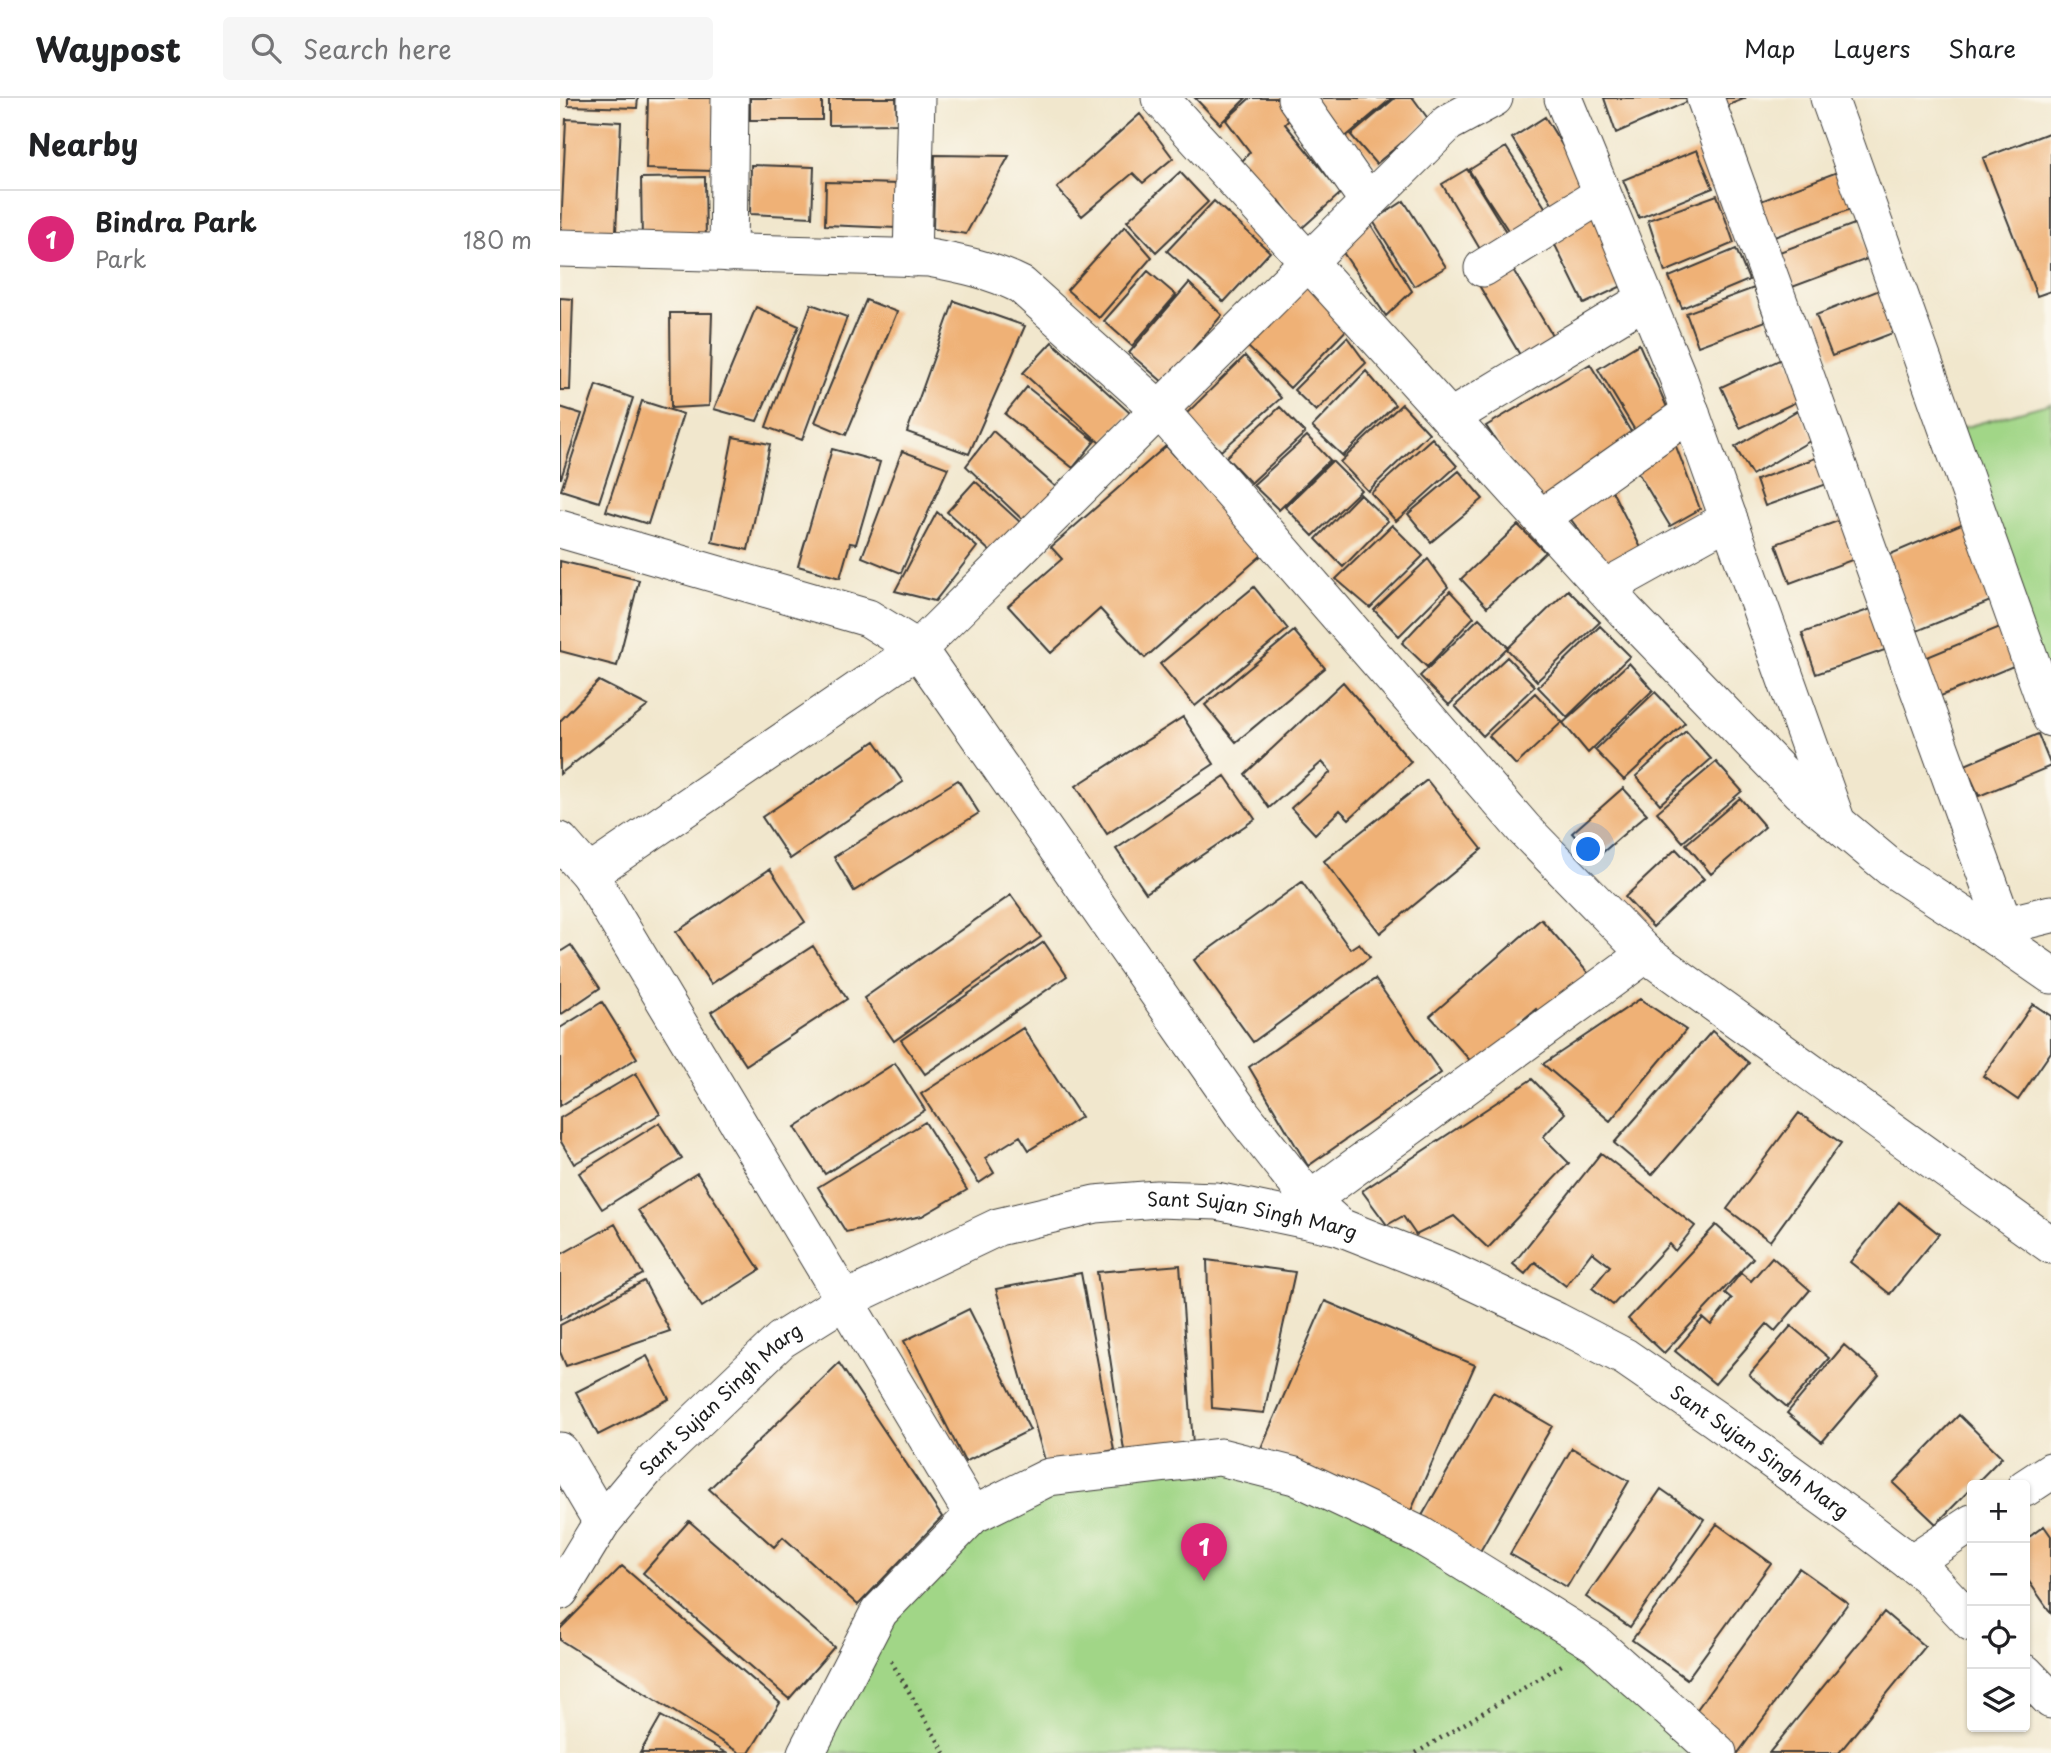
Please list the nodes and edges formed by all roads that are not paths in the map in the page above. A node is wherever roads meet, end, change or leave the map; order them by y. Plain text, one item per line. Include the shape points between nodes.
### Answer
1 (730, 98) edge
2 (916, 98) edge
3 (1160, 98) edge
4 (1296, 98) edge
5 (1494, 98) edge
6 (1563, 98) edge
7 (1705, 98) edge
8 (1830, 99) edge
9 (1440, 110) edge
10 (1602, 194) junction
11 (1368, 201) junction
12 (560, 248) edge
13 (728, 253) junction
14 (912, 258) junction
15 (1307, 260) junction
16 (1483, 268) dead end
17 (1646, 299) junction
18 (1159, 409) junction
19 (1691, 412) junction
20 (1450, 418) junction
21 (1541, 518) junction
22 (1729, 519) junction
23 (560, 529) edge
24 (1605, 588) junction
25 (918, 649) junction
26 (2051, 718) edge
27 (1836, 821) junction
28 (560, 841) edge
29 (589, 874) junction
30 (2051, 914) edge
31 (1995, 928) junction
32 (1646, 954) junction
33 (2051, 975) edge
34 (1310, 1200) junction
35 (1340, 1227) junction
36 (2051, 1245) edge
37 (845, 1300) junction
38 (560, 1451) edge
39 (2051, 1471) edge
40 (2030, 1485) edge
41 (973, 1515) junction
42 (602, 1522) junction
43 (1967, 1526) edge
44 (1911, 1563) junction
45 (560, 1591) edge
46 (1967, 1618) edge
47 (2030, 1678) edge
48 (2051, 1700) edge
49 (806, 1753) edge
50 (1718, 1753) edge

1 - 13 street
2 - 14 street
3 - 15 street
4 - 11 street
5 - 9 street
6 - 10 street
7 - 31 street
8 - 26 street
9 - 11 street
10 - 16 street
10 - 17 street
11 - 15 street
12 - 13 street
13 - 14 street
14 - 18 street via 972,265 1021,285
15 - 18 street
15 - 20 street
17 - 19 street
17 - 20 street
18 - 25 street
18 - 32 street via 1524,828
19 - 21 street
19 - 22 street
20 - 21 street
21 - 24 street
22 - 24 street
22 - 27 street
23 - 25 street via 868,618
24 - 27 street via 1799,791
25 - 29 street
25 - 34 street via 1242,1114
27 - 31 street via 1891,868
28 - 29 street
29 - 37 street
30 - 31 street
31 - 33 street
32 - 34 street
32 - 36 street
34 - 35 street
35 - 37 street, Sant Sujan Singh Marg via 1217,1201 1095,1204 998,1227
35 - 44 street, Sant Sujan Singh Marg via 1446,1269 1625,1357
37 - 41 street
37 - 42 street, Sant Sujan Singh Marg via 781,1340 647,1468
38 - 42 street
39 - 40 street
41 - 49 street via 879,1612
41 - 50 street via 1049,1477 1220,1457 1295,1476 1420,1535 1595,1644
42 - 45 street, Sant Sujan Singh Marg
43 - 44 street
44 - 46 street, Sant Sujan Singh Marg
47 - 48 street

